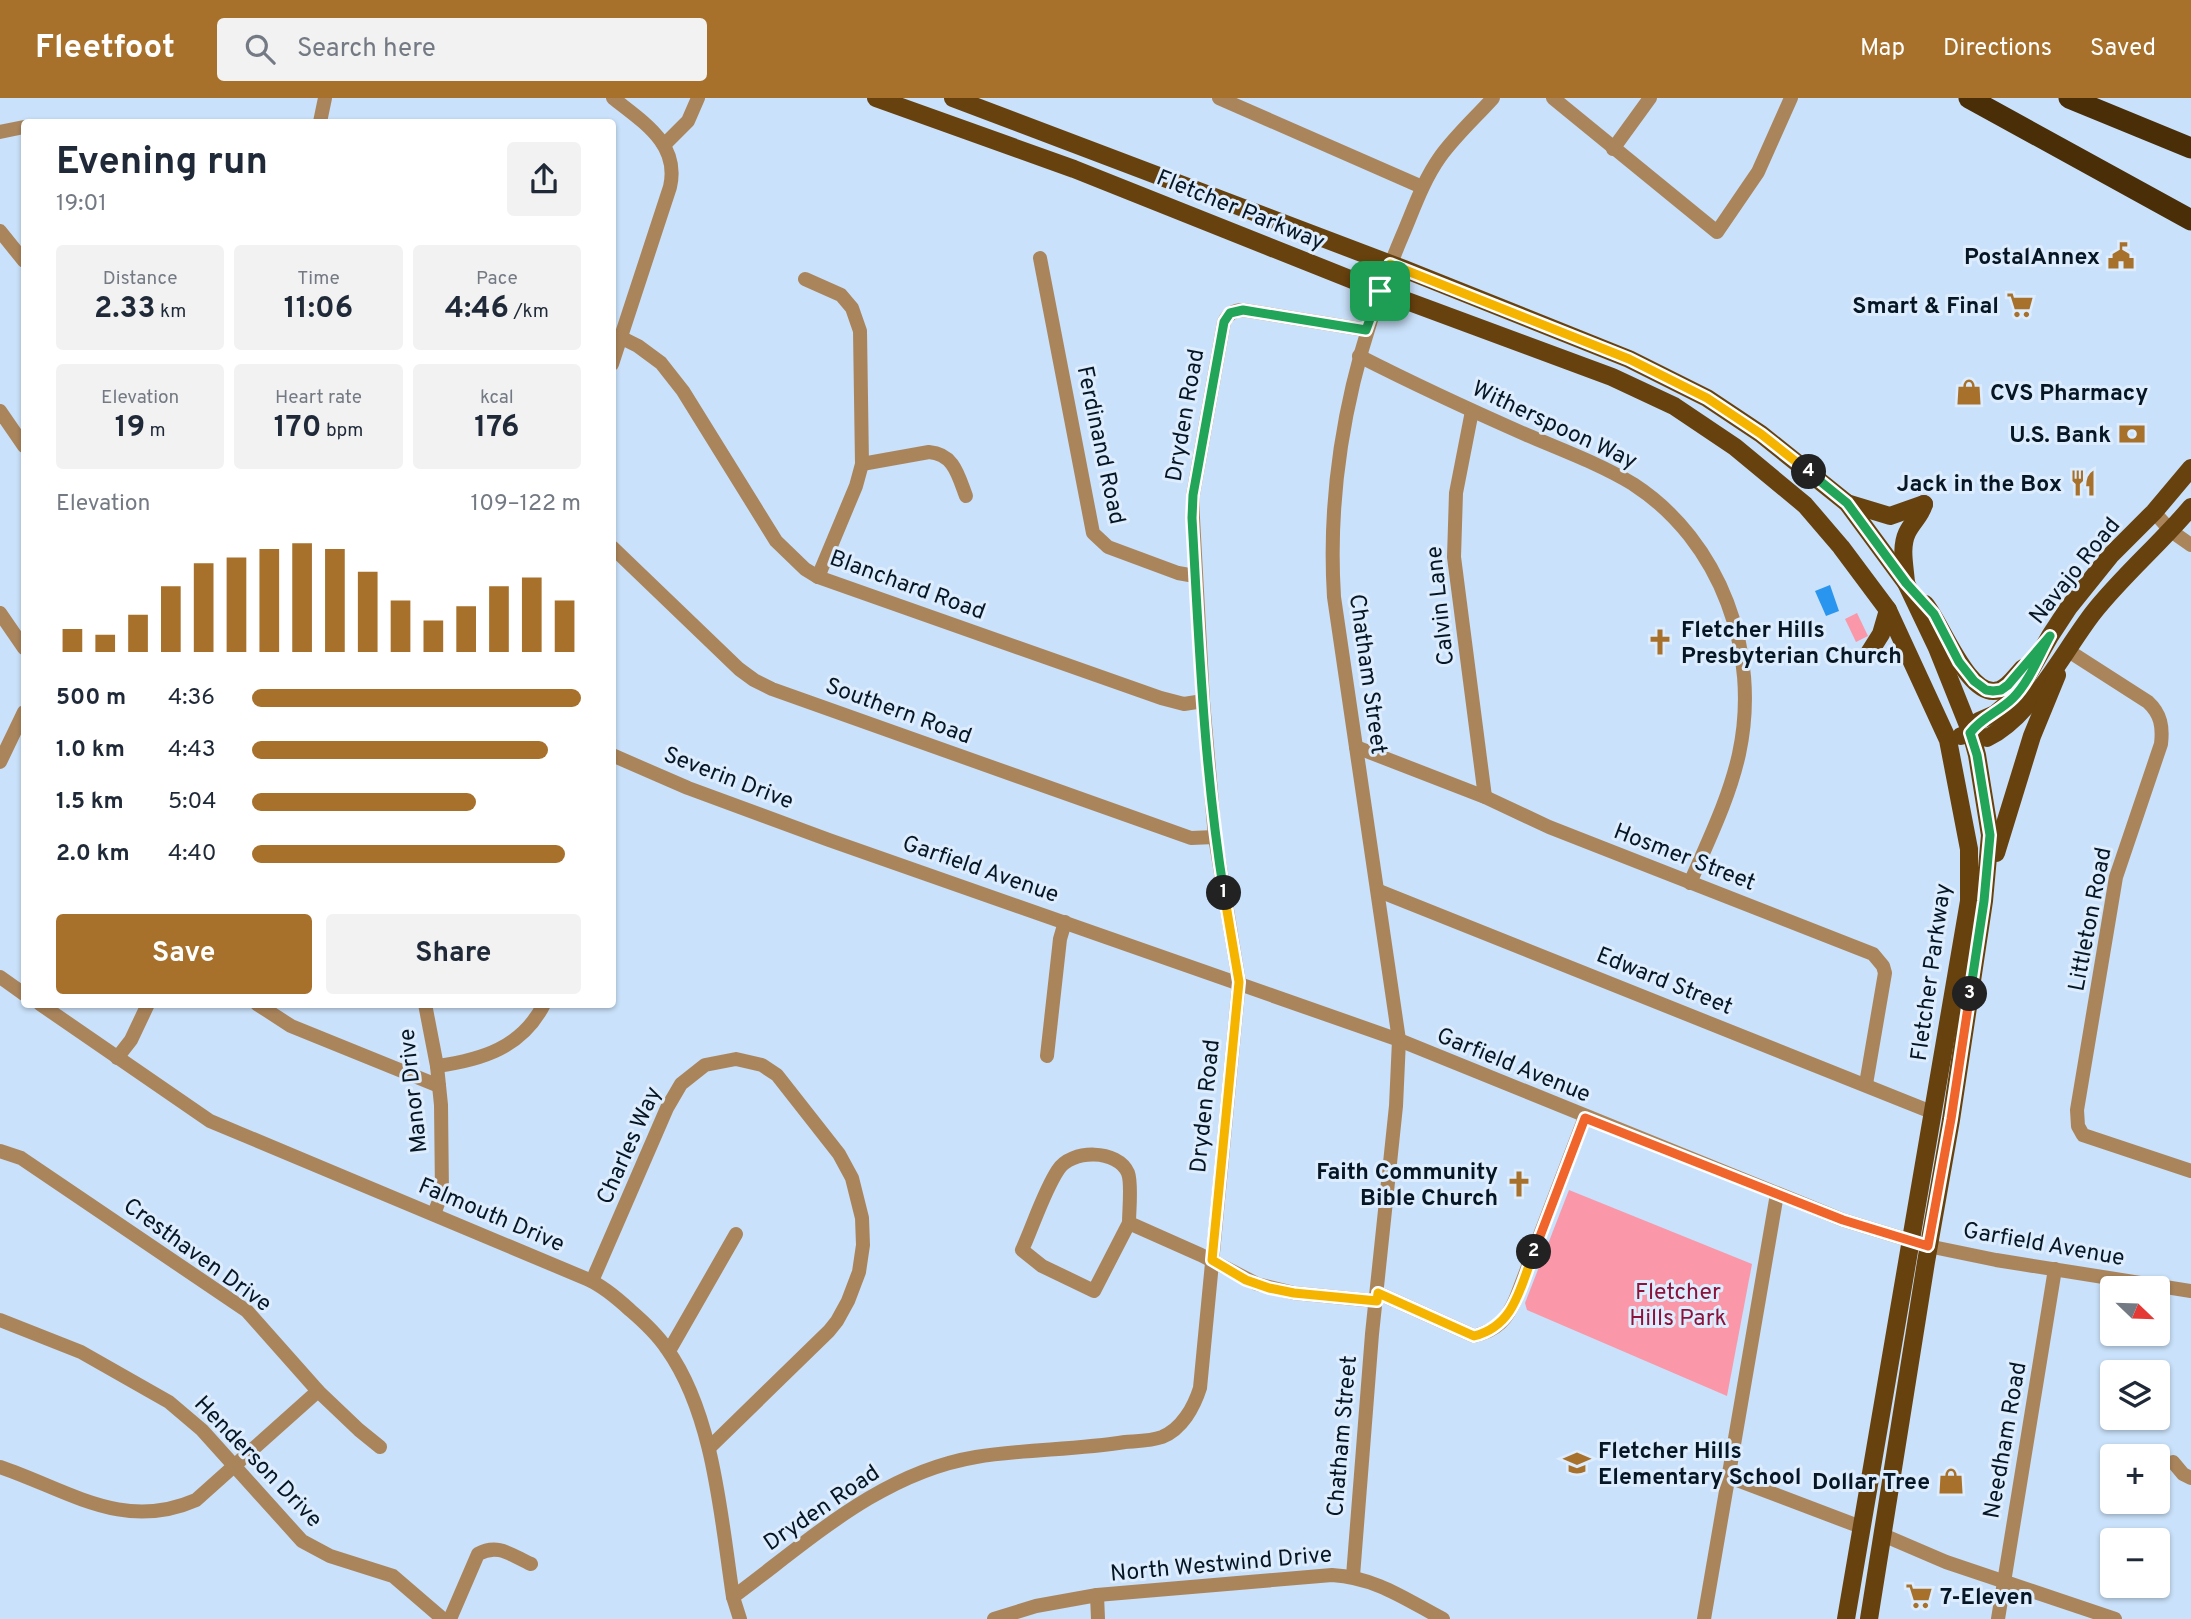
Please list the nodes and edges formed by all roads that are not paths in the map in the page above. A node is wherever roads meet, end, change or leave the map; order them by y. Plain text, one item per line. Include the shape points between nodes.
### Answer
1 (325, 98) edge
2 (614, 98) edge
3 (698, 98) edge
4 (876, 98) edge
5 (953, 98) edge
6 (985, 98) edge
7 (1219, 98) edge
8 (1493, 98) edge
9 (1553, 98) edge
10 (1650, 98) edge
11 (1791, 98) edge
12 (1969, 98) edge
13 (2069, 98) edge
14 (321, 119) edge
15 (1023, 124) junction
16 (21, 128) edge
17 (0, 132) edge
18 (665, 144) junction
19 (2191, 148) edge
20 (1613, 149) junction
21 (1422, 187) junction
22 (2191, 220) edge
23 (0, 231) edge
24 (21, 257) edge
25 (1040, 258) dead end
26 (1390, 264) junction
27 (805, 279) dead end
28 (1380, 291) junction
29 (1366, 330) junction
30 (620, 337) junction
31 (616, 350) edge
32 (1359, 356) junction
33 (0, 411) edge
34 (1472, 411) junction
35 (21, 442) edge
36 (862, 464) junction
37 (2191, 468) edge
38 (966, 496) dead end
39 (1847, 503) junction
40 (2191, 507) edge
41 (2154, 512) junction
42 (2171, 531) junction
43 (2191, 545) edge
44 (616, 551) edge
45 (1195, 576) junction
46 (818, 577) junction
47 (1906, 583) junction
48 (1888, 610) junction
49 (0, 613) edge
50 (2050, 636) junction
51 (21, 644) edge
52 (2067, 650) junction
53 (1869, 653) dead end
54 (1203, 701) junction
55 (21, 718) edge
56 (1970, 733) junction
57 (1948, 740) junction
58 (1356, 747) junction
59 (616, 757) edge
60 (0, 762) edge
61 (1485, 797) junction
62 (1215, 836) junction
63 (829, 840) joint
64 (1690, 883) junction
65 (1379, 891) junction
66 (1984, 901) junction
67 (1065, 922) junction
68 (0, 977) edge
69 (1239, 982) junction
70 (21, 991) edge
71 (46, 1008) edge
72 (146, 1008) edge
73 (263, 1008) edge
74 (426, 1008) edge
75 (541, 1008) edge
76 (1399, 1040) junction
77 (1047, 1056) dead end
78 (117, 1058) junction
79 (437, 1066) junction
80 (1866, 1084) junction
81 (439, 1086) junction
82 (1934, 1113) junction
83 (1585, 1118) junction
84 (0, 1151) edge
85 (1945, 1157) junction
86 (2191, 1171) edge
87 (1777, 1194) junction
88 (434, 1214) junction
89 (1129, 1223) junction
90 (736, 1234) dead end
91 (1910, 1241) junction
92 (1928, 1246) junction
93 (1212, 1260) junction
94 (2055, 1269) junction
95 (592, 1281) junction
96 (2191, 1290) edge
97 (1377, 1297) junction
98 (0, 1320) edge
99 (669, 1351) junction
100 (318, 1391) junction
101 (380, 1447) dead end
102 (709, 1448) junction
103 (2173, 1462) dead end
104 (0, 1467) edge
105 (234, 1468) junction
106 (1729, 1477) junction
107 (2191, 1478) edge
108 (1866, 1496) junction
109 (1861, 1527) junction
110 (1883, 1535) junction
111 (531, 1564) dead end
112 (1877, 1571) junction
113 (1353, 1576) junction
114 (2004, 1580) junction
115 (1097, 1595) junction
116 (733, 1597) junction
117 (443, 1619) edge
118 (450, 1619) edge
119 (740, 1619) edge
120 (994, 1619) edge
121 (1098, 1619) edge
122 (1443, 1619) edge
123 (1704, 1619) edge
124 (1846, 1619) edge
125 (1869, 1619) edge
126 (1998, 1619) edge
127 (2115, 1619) edge

1 - 14 street
2 - 18 street
3 - 18 street via 688,121
4 - 28 main road, Fletcher Parkway via 1074,169
5 - 15 main road, Fletcher Parkway
6 - 15 main road
7 - 21 street
8 - 21 street, Chatham Street via 1441,156
9 - 20 street
10 - 20 street
11 - 20 street via 1758,172 1717,232
12 - 22 highway
13 - 19 highway
15 - 26 main road, Fletcher Parkway
16 - 17 street
18 - 30 street via 673,169 670,187
21 - 26 street, Chatham Street
23 - 24 street
25 - 45 street, Ferdinand Road via 1093,533 1108,547
26 - 28 street, Chatham Street
26 - 39 main road, Fletcher Parkway via 1629,359 1707,398 1761,434
27 - 36 street via 841,295 858,323
28 - 29 street, Chatham Street
28 - 48 main road, Fletcher Parkway via 1612,377 1674,406 1735,447 1805,505
29 - 32 street, Chatham Street
29 - 45 street, Dryden Road via 1243,310 1230,313 1224,322 1193,495
30 - 31 street
30 - 46 street, Blanchard Road via 661,363 776,541
32 - 34 street, Witherspoon Way
32 - 58 street, Chatham Street via 1336,477 1332,549 1334,597
33 - 35 street
34 - 61 street, Calvin Lane via 1456,493 1454,557
34 - 64 street, Witherspoon Way via 1602,468 1646,494 1684,530 1723,590 1740,644 1745,719 1730,787
36 - 38 street via 939,453 954,465
36 - 46 street
37 - 41 main road, Navajo Road
39 - 47 main road, Fletcher Parkway
39 - 47 main road via 1890,516 1924,504 1904,542
40 - 42 main road, Navajo Road
41 - 42 street
41 - 50 main road, Navajo Road via 2110,556
42 - 43 street
42 - 52 main road, Navajo Road via 2133,567
44 - 62 street, Southern Road via 754,680 1191,838
45 - 54 street, Dryden Road
46 - 54 street, Blanchard Road via 1161,698 1184,704
47 - 50 main road via 1934,614 1959,662 1986,690 2008,685
47 - 56 main road, Fletcher Parkway
48 - 53 main road
48 - 57 main road, Fletcher Parkway
49 - 51 street
50 - 56 main road, Navajo Road via 2016,696 1995,715 1979,721
52 - 56 main road, Navajo Road via 2023,711 2000,731 1987,738
52 - 66 main road via 2028,749
52 - 86 street, Littleton Road via 2148,702 2163,729 2116,877 2078,1126 2083,1135
54 - 62 street, Dryden Road
55 - 60 street
56 - 57 main road, Navajo Road
56 - 66 main road, Fletcher Parkway via 1990,835
57 - 82 main road, Fletcher Parkway via 1969,849 1969,901
58 - 61 street, Hosmer Street
58 - 65 street, Chatham Street
59 - 63 street, Severin Drive
61 - 64 street, Hosmer Street
62 - 69 street, Dryden Road
63 - 67 street, Garfield Avenue
64 - 80 street, Hosmer Street via 1873,954 1885,973
65 - 76 street, Chatham Street
65 - 80 street, Edward Street
66 - 85 main road, Fletcher Parkway
67 - 69 street, Garfield Avenue
67 - 77 street
68 - 70 street
69 - 76 street, Garfield Avenue
69 - 93 street, Dryden Road
71 - 78 street, Falmouth Drive
72 - 78 street
73 - 81 street via 291,1026
74 - 79 street, Manor Drive
75 - 79 street via 526,1030 499,1050 470,1062
76 - 83 street, Garfield Avenue
76 - 97 street, Chatham Street
78 - 88 street, Falmouth Drive via 210,1121
79 - 81 street, Manor Drive
80 - 82 street, Edward Street
81 - 88 street, Manor Drive via 442,1193
82 - 85 main road via 1944,1123 1940,1153
82 - 91 main road, Fletcher Parkway
83 - 87 street, Garfield Avenue
83 - 97 street via 1502,1324 1474,1336
84 - 100 street, Cresthaven Drive via 21,1158 247,1311
85 - 92 main road, Fletcher Parkway
87 - 91 street, Garfield Avenue
87 - 106 street
88 - 95 street, Falmouth Drive
89 - 89 street via 1094,1291 1042,1266 1022,1250 1059,1168 1074,1156 1116,1159 1129,1174
89 - 93 street
90 - 99 street
91 - 92 street, Garfield Avenue
91 - 108 main road, Fletcher Parkway
92 - 94 street, Garfield Avenue
92 - 110 main road, Fletcher Parkway
93 - 97 street via 1269,1288
93 - 116 street, Dryden Road via 1200,1388 1191,1410 1174,1429 1161,1437 1094,1447 989,1455 902,1479 868,1497
94 - 96 street, Garfield Avenue
94 - 114 street, Needham Road
95 - 99 street, Falmouth Drive via 652,1329
95 - 102 street, Charles Way via 681,1084 705,1065 725,1059 753,1062 777,1076 839,1154 852,1178 862,1218 860,1266 848,1301 828,1331
97 - 113 street, Chatham Street
98 - 105 street, Henderson Drive via 81,1352 155,1394 194,1422
99 - 102 street, Falmouth Drive via 695,1402
100 - 101 street, Cresthaven Drive
100 - 105 street
102 - 116 street, Falmouth Drive
103 - 107 street
104 - 105 street via 108,1508 144,1513 197,1500
105 - 117 street, Henderson Drive via 302,1541 330,1556 393,1576
106 - 109 street
106 - 123 street
108 - 109 main road, Fletcher Parkway
108 - 110 main road via 1871,1521
109 - 112 main road via 1870,1532
109 - 124 main road, Fletcher Parkway
110 - 112 main road, Fletcher Parkway
110 - 114 street
111 - 118 street via 496,1548 478,1554
112 - 125 main road, Fletcher Parkway
113 - 115 street, North Westwind Drive
113 - 122 street, North Westwind Drive
114 - 126 street, Needham Road
114 - 127 street
115 - 120 street, North Westwind Drive
115 - 121 street
116 - 119 street, Falmouth Drive

